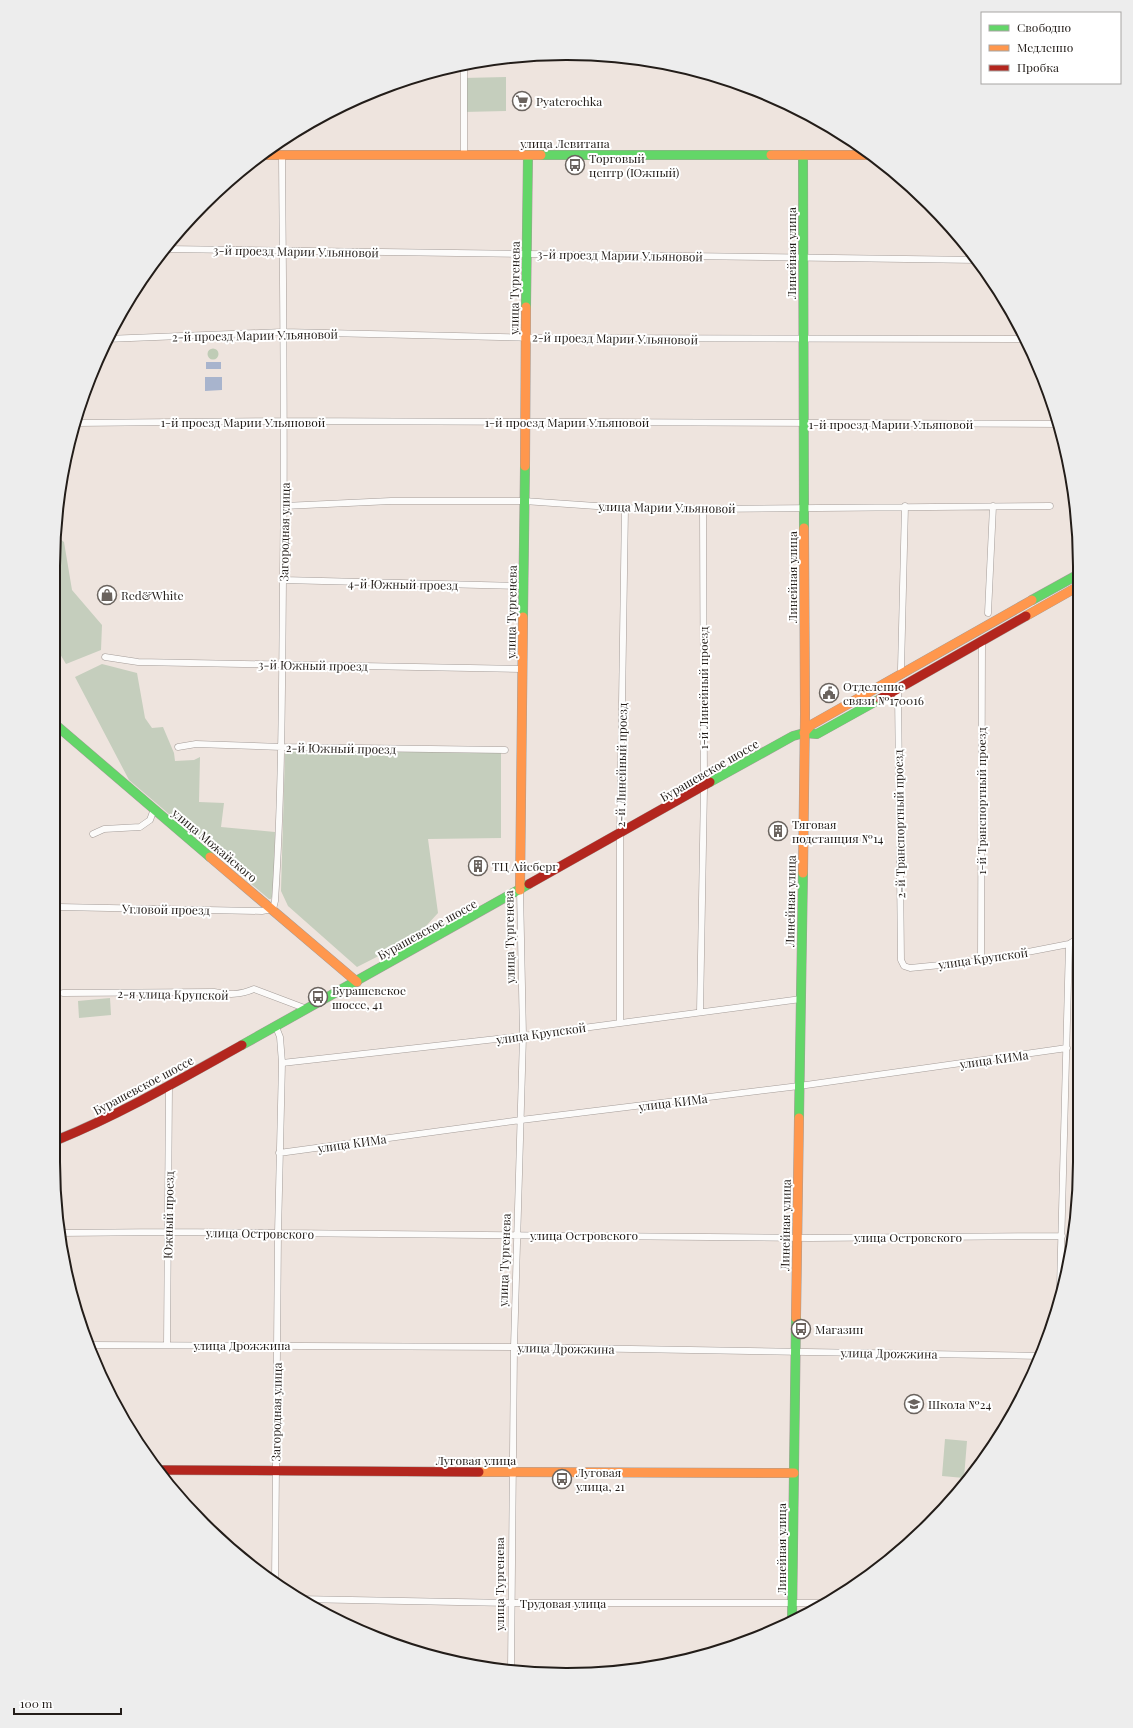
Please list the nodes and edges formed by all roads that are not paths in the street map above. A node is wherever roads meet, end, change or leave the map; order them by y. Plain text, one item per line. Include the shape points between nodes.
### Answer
1 (464, 71) edge
2 (272, 155) edge
3 (282, 155) junction
4 (464, 155) junction
5 (528, 155) junction
6 (803, 155) junction
7 (862, 155) edge
8 (172, 249) edge
9 (283, 251) junction
10 (527, 254) junction
11 (803, 258) junction
12 (969, 260) edge
13 (283, 332) junction
14 (526, 338) junction
15 (114, 339) edge
16 (1019, 339) edge
17 (804, 340) junction
18 (284, 421) junction
19 (525, 422) junction
20 (81, 423) edge
21 (804, 423) junction
22 (1052, 424) edge
23 (524, 501) junction
24 (284, 506) junction
25 (905, 506) junction
26 (993, 506) junction
27 (1050, 506) dead end
28 (804, 507) junction
29 (625, 508) junction
30 (703, 509) junction
31 (1073, 578) edge
32 (283, 580) junction
33 (523, 586) junction
34 (1073, 589) edge
35 (988, 613) dead end
36 (982, 641) junction
37 (105, 657) dead end
38 (282, 665) junction
39 (522, 669) junction
40 (903, 673) junction
41 (896, 688) junction
42 (60, 729) edge
43 (804, 733) junction
44 (178, 747) dead end
45 (282, 747) junction
46 (505, 750) dead end
47 (704, 788) junction
48 (154, 809) junction
49 (92, 834) dead end
50 (620, 834) junction
51 (520, 890) junction
52 (60, 907) edge
53 (273, 909) junction
54 (1073, 942) edge
55 (1069, 944) junction
56 (901, 960) joint
57 (981, 961) junction
58 (357, 982) junction
59 (63, 993) dead end
60 (801, 999) junction
61 (307, 1009) junction
62 (700, 1012) junction
63 (620, 1022) junction
64 (276, 1027) junction
65 (523, 1036) junction
66 (1067, 1048) junction
67 (282, 1064) junction
68 (169, 1086) junction
69 (799, 1086) junction
70 (521, 1120) junction
71 (60, 1139) edge
72 (279, 1153) junction
73 (168, 1232) junction
74 (65, 1233) edge
75 (278, 1233) junction
76 (517, 1235) junction
77 (1062, 1236) junction
78 (797, 1237) junction
79 (1061, 1271) edge
80 (95, 1345) edge
81 (167, 1345) junction
82 (277, 1345) junction
83 (514, 1347) junction
84 (795, 1351) junction
85 (1034, 1356) edge
86 (165, 1470) edge
87 (275, 1471) junction
88 (512, 1472) junction
89 (794, 1473) junction
90 (275, 1576) edge
91 (312, 1599) edge
92 (793, 1602) junction
93 (511, 1603) junction
94 (815, 1603) edge
95 (792, 1615) edge
96 (511, 1665) edge

1 - 4 street
2 - 3 main road, улица Левитана
3 - 4 main road, улица Левитана
3 - 9 street, Загородная улица
4 - 5 main road, улица Левитана
5 - 6 main road, улица Левитана
5 - 10 main road, улица Тургенева
6 - 7 main road, улица Левитана
6 - 11 main road, Линейная улица
8 - 9 street, 3-й проезд Марии Ульяновой
9 - 10 street, 3-й проезд Марии Ульяновой
9 - 13 street, Загородная улица
10 - 11 street, 3-й проезд Марии Ульяновой
10 - 14 main road, улица Тургенева
11 - 12 street, 3-й проезд Марии Ульяновой
11 - 17 main road, Линейная улица
13 - 14 street, 2-й проезд Марии Ульяновой
13 - 15 street, 2-й проезд Марии Ульяновой
13 - 18 street, Загородная улица
14 - 17 street, 2-й проезд Марии Ульяновой
14 - 19 main road, улица Тургенева
16 - 17 street, 2-й проезд Марии Ульяновой
17 - 21 main road, Линейная улица
18 - 19 street, 1-й проезд Марии Ульяновой
18 - 20 street, 1-й проезд Марии Ульяновой
18 - 24 street, Загородная улица
19 - 21 street, 1-й проезд Марии Ульяновой
19 - 23 main road, улица Тургенева
21 - 22 street, 1-й проезд Марии Ульяновой
21 - 28 main road, Линейная улица
23 - 24 street, улица Марии Ульяновой via 391,501
23 - 29 street, улица Марии Ульяновой
23 - 33 main road, улица Тургенева
24 - 32 street, Загородная улица
25 - 26 street, улица Марии Ульяновой
25 - 28 street, улица Марии Ульяновой
25 - 40 street via 901,669
26 - 27 street, улица Марии Ульяновой
26 - 35 street
28 - 30 street, улица Марии Ульяновой
28 - 43 main road, Линейная улица
29 - 30 street, улица Марии Ульяновой
29 - 50 street, 2-й Линейный проезд
30 - 47 street, 1-й Линейный проезд
31 - 40 main road, Бурашевское шоссе
32 - 33 street, 4-й Южный проезд
32 - 38 street, Загородная улица
33 - 39 main road, улица Тургенева
34 - 36 main road, Бурашевское шоссе
36 - 41 main road, Бурашевское шоссе
36 - 57 street, 1-й Транспортный проезд
37 - 38 street, 3-й Южный проезд via 138,662
38 - 39 street, 3-й Южный проезд
38 - 45 street, Загородная улица
39 - 51 main road, улица Тургенева
40 - 43 main road, Бурашевское шоссе via 811,725
41 - 43 main road, Бурашевское шоссе via 817,734
41 - 56 street, 2-й Транспортный проезд
42 - 48 main road, улица Можайского
43 - 47 main road, Бурашевское шоссе via 793,736
43 - 60 main road, Линейная улица
44 - 45 street, 2-й Южный проезд via 196,744
45 - 46 street, 2-й Южный проезд
45 - 53 street, Загородная улица via 279,843
47 - 50 main road, Бурашевское шоссе
47 - 62 street, 1-й Линейный проезд
48 - 49 street via 150,820 140,827 104,829
48 - 53 main road, улица Можайского
50 - 51 main road, Бурашевское шоссе
50 - 63 street, 2-й Линейный проезд
51 - 58 main road, Бурашевское шоссе
51 - 65 street, улица Тургенева
52 - 53 street, Угловой проезд via 262,911
53 - 58 main road, улица Можайского
54 - 55 street
55 - 57 street, улица Крупской
55 - 66 street
56 - 57 street, улица Крупской via 904,966 910,968
58 - 61 main road, Бурашевское шоссе
59 - 61 street, 2-я улица Крупской via 214,992 229,995 242,994 254,989
60 - 62 street, улица Крупской
60 - 69 main road, Линейная улица
61 - 64 main road, Бурашевское шоссе
62 - 63 street, улица Крупской
63 - 65 street, улица Крупской
64 - 67 street, Загородная улица via 280,1037
64 - 68 main road, Бурашевское шоссе
65 - 67 street, улица Крупской
65 - 70 street, улица Тургенева
66 - 69 street, улица КИМа
66 - 77 street
67 - 72 street, Загородная улица
68 - 71 main road, Бурашевское шоссе via 92,1126
68 - 73 street, Южный проезд
69 - 70 street, улица КИМа
69 - 78 main road, Линейная улица
70 - 72 street, улица КИМа
70 - 76 street, улица Тургенева
72 - 75 street, Загородная улица
73 - 74 street, улица Островского
73 - 75 street, улица Островского
73 - 81 street, Южный проезд
75 - 76 street, улица Островского
75 - 82 street, Загородная улица
76 - 78 street, улица Островского
76 - 83 street, улица Тургенева
77 - 78 street, улица Островского
77 - 79 street
78 - 84 main road, Линейная улица
80 - 81 street, улица Дрожжина
81 - 82 street, улица Дрожжина
82 - 83 street, улица Дрожжина
82 - 87 street, Загородная улица
83 - 84 street, улица Дрожжина
83 - 88 street, улица Тургенева
84 - 85 street, улица Дрожжина
84 - 89 main road, Линейная улица
86 - 87 main road, Луговая улица
87 - 88 main road, Луговая улица
87 - 90 street, Загородная улица
88 - 89 main road, Луговая улица
88 - 93 street, улица Тургенева
89 - 92 main road, Линейная улица
91 - 93 street, Трудовая улица
92 - 93 street, Трудовая улица
92 - 94 street, Трудовая улица
92 - 95 main road, Линейная улица
93 - 96 street, улица Тургенева

